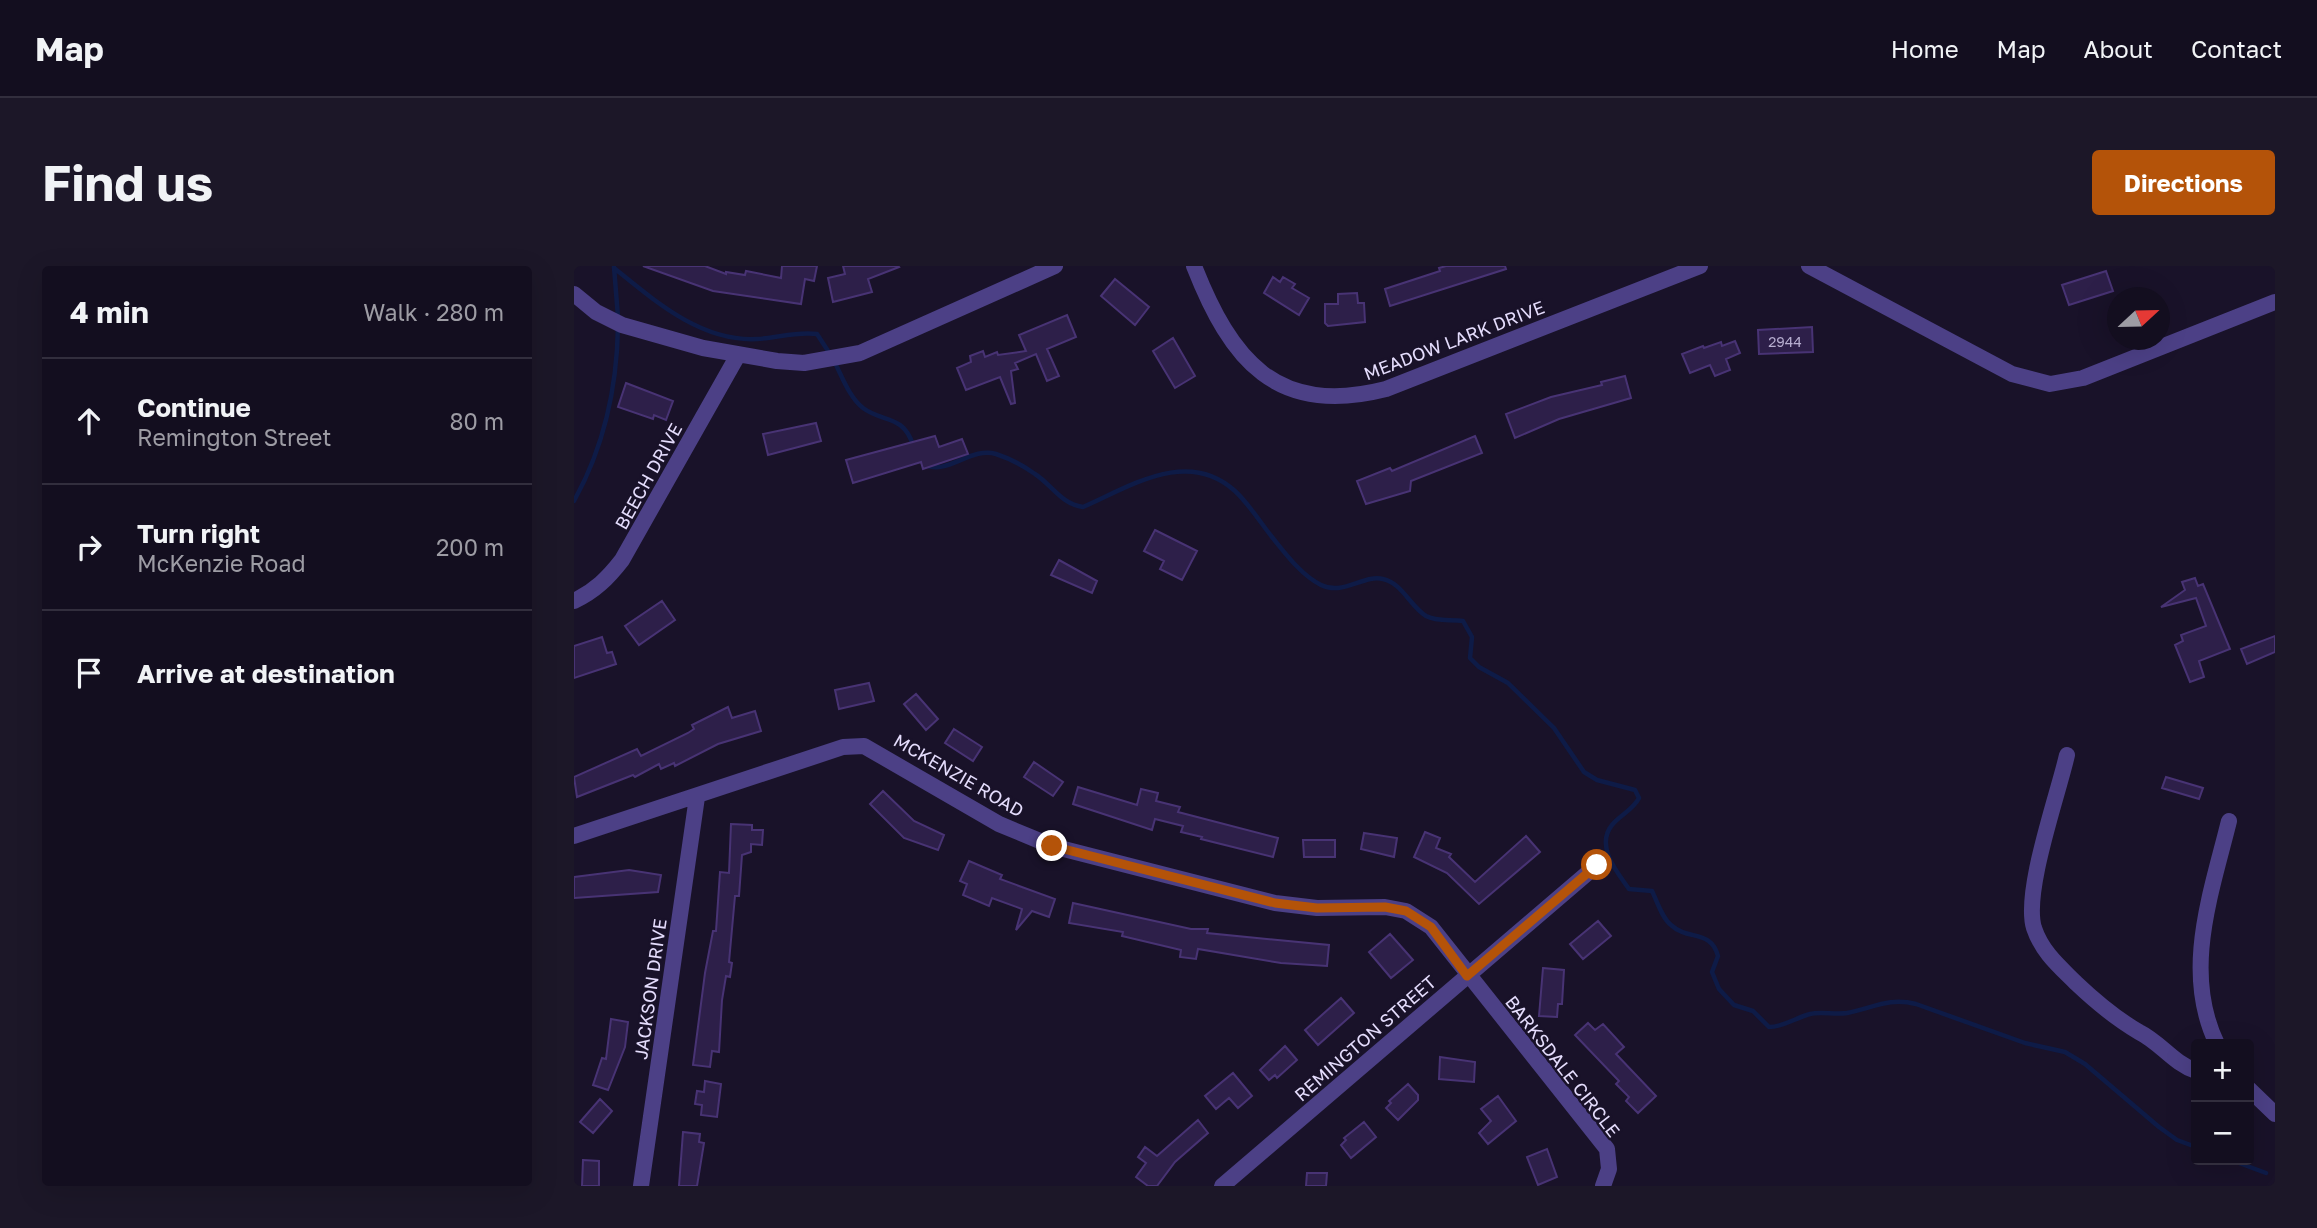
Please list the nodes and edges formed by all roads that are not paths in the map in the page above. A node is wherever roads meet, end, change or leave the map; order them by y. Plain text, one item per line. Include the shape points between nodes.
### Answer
1 (1055, 266) edge
2 (1194, 266) edge
3 (1700, 266) edge
4 (1809, 266) edge
5 (574, 294) edge
6 (2275, 302) edge
7 (738, 355) junction
8 (574, 601) edge
9 (2067, 755) dead end
10 (697, 797) junction
11 (2229, 821) dead end
12 (574, 836) edge
13 (1597, 865) dead end
14 (1467, 976) junction
15 (2215, 1039) edge
16 (2191, 1069) edge
17 (2254, 1094) edge
18 (2275, 1114) edge
19 (1227, 1184) edge
20 (641, 1186) edge
21 (1603, 1186) edge

1 - 7 street via 860,353 804,363
2 - 3 street, MEADOW LARK DRIVE via 1213,314 1236,350 1256,369 1306,393 1334,397 1386,389
4 - 6 street via 2012,374 2050,384 2083,378
5 - 7 street via 622,325
7 - 8 street, BEECH DRIVE via 622,560 609,578
9 - 16 street via 2031,908 2038,936 2051,960 2105,1010
10 - 12 street, MCKENZIE ROAD
10 - 14 street, MCKENZIE ROAD via 843,747 864,746 999,824 1052,846 1275,903 1406,911 1431,927
10 - 20 street, JACKSON DRIVE
11 - 15 street via 2207,909 2199,983
13 - 14 street, REMINGTON STREET
14 - 19 street, REMINGTON STREET
14 - 21 street, BARKSDALE CIRCLE via 1607,1149 1609,1169
17 - 18 street

